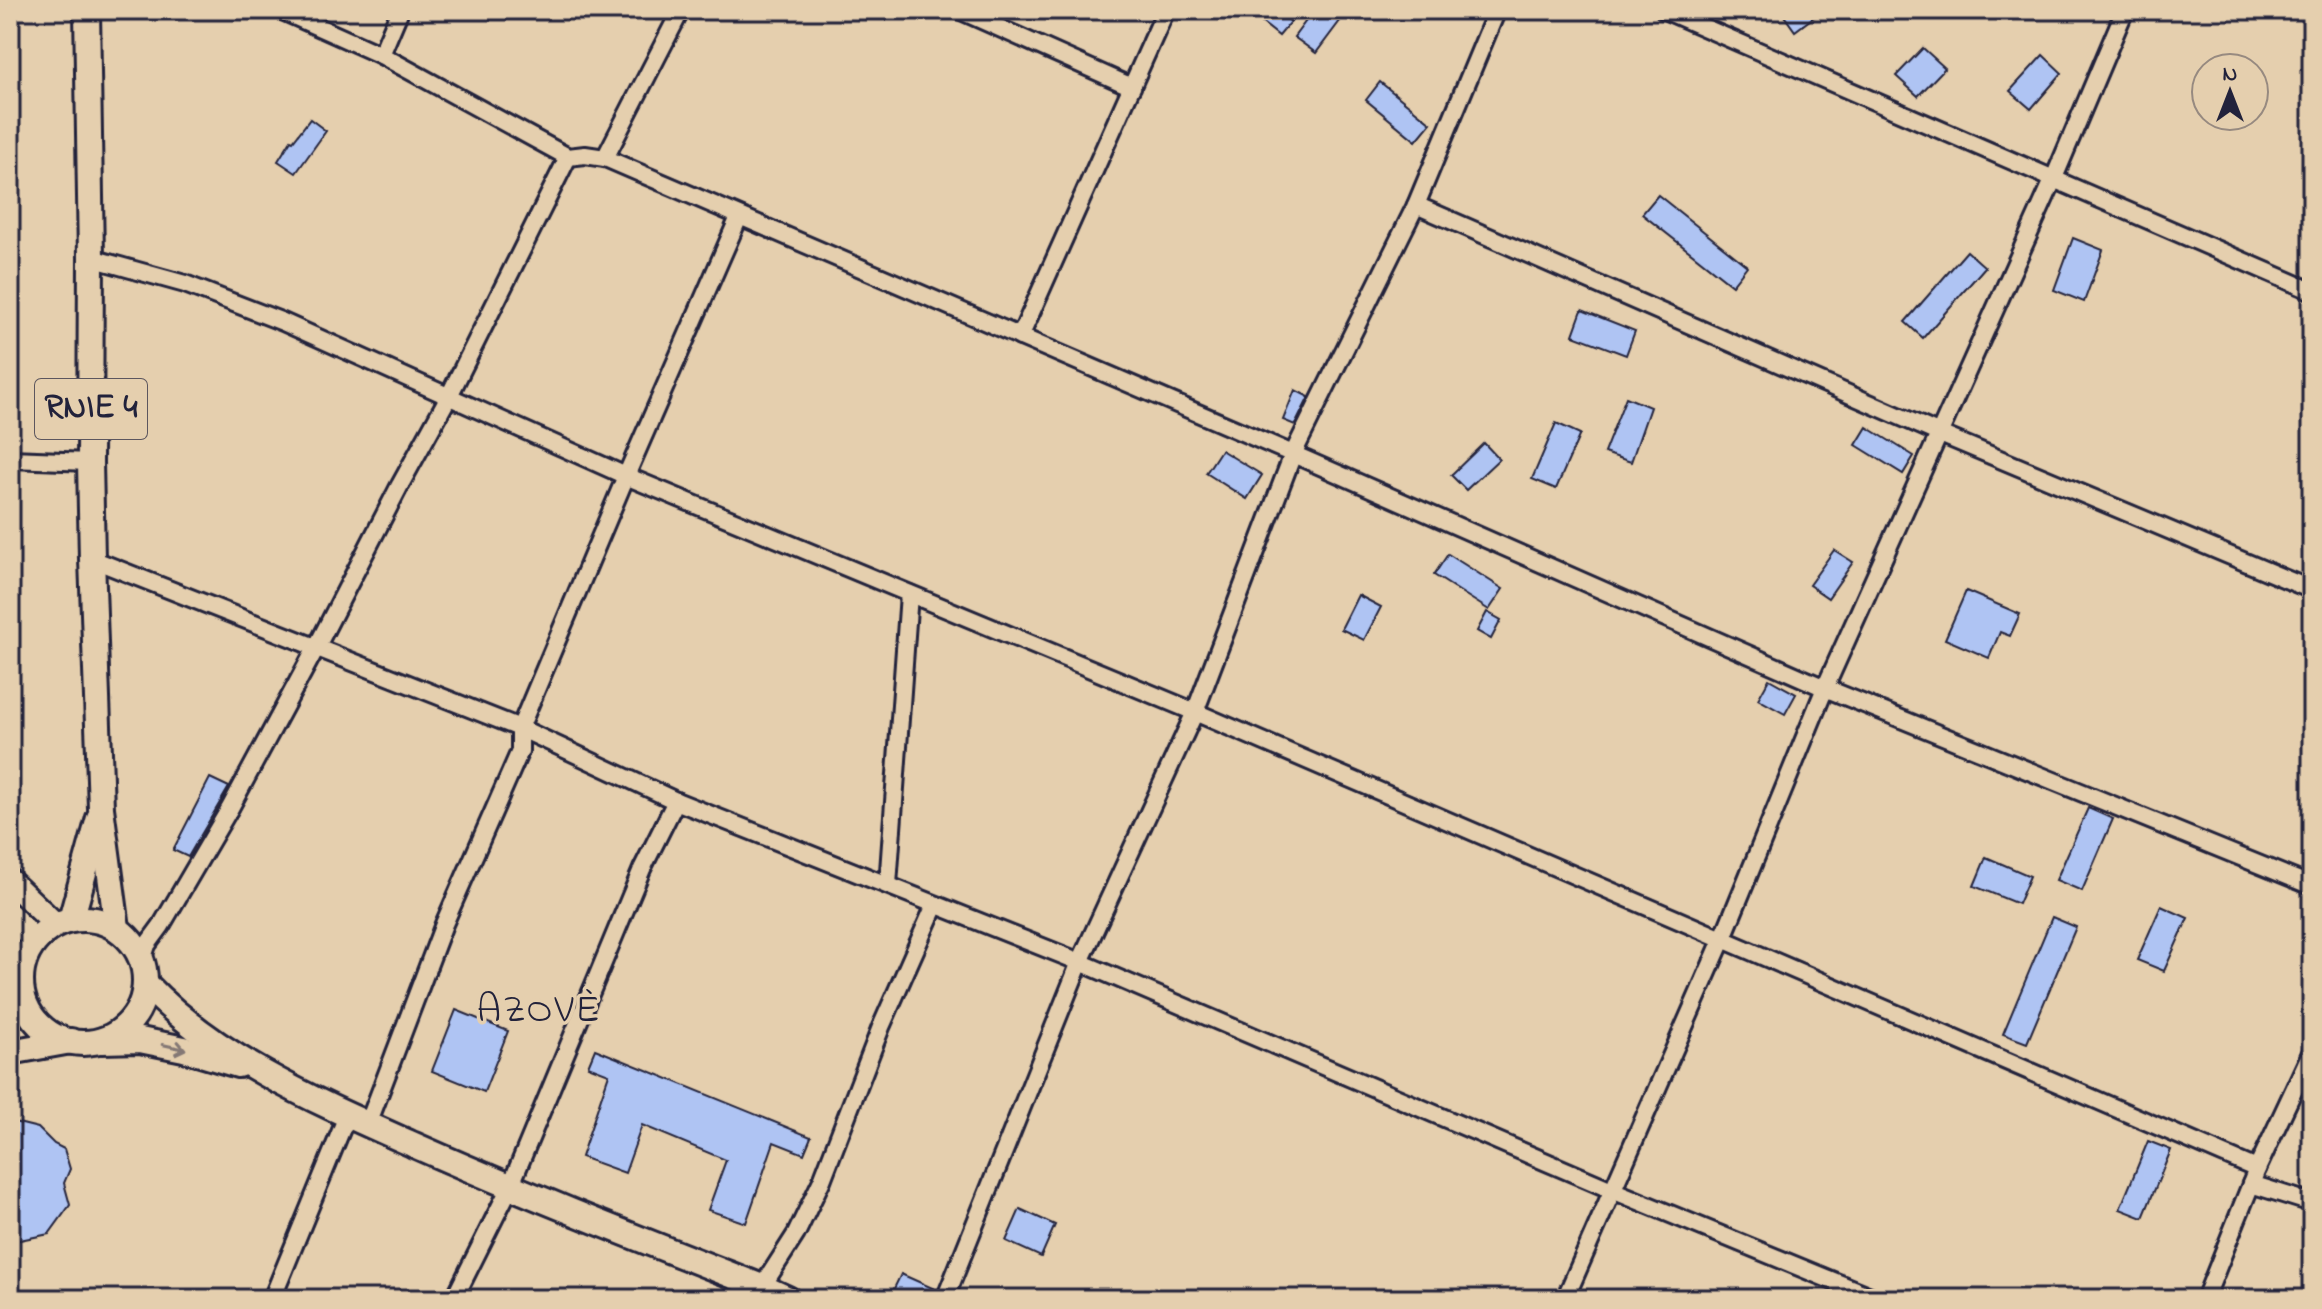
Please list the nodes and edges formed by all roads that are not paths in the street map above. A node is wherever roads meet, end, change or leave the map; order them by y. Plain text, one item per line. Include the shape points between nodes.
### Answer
1 (87, 10) edge
2 (280, 10) edge
3 (400, 10) edge
4 (681, 10) edge
5 (959, 10) edge
6 (1166, 10) edge
7 (1497, 10) edge
8 (1664, 10) edge
9 (2125, 10) edge
10 (381, 55) junction
11 (1132, 87) junction
12 (568, 157) junction
13 (605, 158) junction
14 (2054, 178) junction
15 (1416, 205) junction
16 (739, 217) junction
17 (91, 258) junction
18 (2312, 291) edge
19 (1020, 337) junction
20 (449, 396) junction
21 (1940, 434) junction
22 (1293, 454) junction
23 (10, 459) edge
24 (90, 462) junction
25 (626, 476) junction
26 (92, 559) junction
27 (2312, 590) edge
28 (909, 594) junction
29 (316, 648) junction
30 (1825, 688) junction
31 (1195, 712) junction
32 (520, 728) junction
33 (676, 801) junction
34 (101, 808) junction
35 (10, 881) edge
36 (888, 885) junction
37 (2312, 886) edge
38 (935, 905) junction
39 (10, 915) edge
40 (64, 923) junction
41 (117, 928) junction
42 (1722, 940) junction
43 (35, 941) junction
44 (1080, 962) junction
45 (144, 972) junction
46 (16, 983) edge
47 (71, 1041) junction
48 (96, 1041) junction
49 (2312, 1051) edge
50 (10, 1052) edge
51 (263, 1072) junction
52 (357, 1120) junction
53 (2254, 1177) junction
54 (510, 1187) junction
55 (1612, 1190) junction
56 (2312, 1203) edge
57 (1840, 1283) junction
58 (760, 1293) edge
59 (457, 1298) edge
60 (272, 1299) edge
61 (788, 1299) edge
62 (945, 1299) edge
63 (1565, 1299) edge
64 (1831, 1299) edge
65 (1877, 1299) edge
66 (2205, 1299) edge

1 - 17 main road, RNIE 4
2 - 10 street
3 - 10 street
4 - 13 street
5 - 11 street
6 - 11 street
7 - 15 street
8 - 14 street
9 - 14 street
10 - 12 street
11 - 19 street
12 - 13 street
12 - 20 street
13 - 16 street
14 - 18 street
14 - 21 street
15 - 21 street
15 - 22 street
16 - 19 street
16 - 25 street
17 - 20 street via 227,300
17 - 24 main road, RNIE 4
19 - 22 street
20 - 25 street
20 - 29 street
21 - 27 street
21 - 30 street
22 - 30 street
22 - 31 street
23 - 24 street
24 - 26 main road, RNIE 4
25 - 28 street
25 - 32 street
26 - 29 street
26 - 34 main road, RNIE 4
28 - 31 street
28 - 36 street
29 - 32 street
29 - 45 street via 230,808 147,945
30 - 37 street
30 - 42 street
31 - 42 street
31 - 44 street
32 - 33 street
32 - 52 street via 520,751
33 - 36 street
33 - 54 street via 642,869
34 - 40 main road, RNIE 4
34 - 41 main road, RNIE 4
35 - 40 street
36 - 38 street
38 - 44 street
38 - 58 street via 822,1180
39 - 43 street
40 - 41 main road via 95,920
40 - 43 main road
41 - 45 main road via 128,937
42 - 53 street
42 - 55 street
43 - 46 main road
44 - 55 street
44 - 62 street
45 - 48 main road via 144,997 131,1021
45 - 51 main road via 175,1012
46 - 47 main road via 35,1020
47 - 48 main road
47 - 50 main road
48 -> 51 main road via 140,1040
49 - 53 street
51 - 52 main road
52 - 54 main road
52 - 60 street
53 - 56 street
53 - 66 street
54 - 58 main road
54 - 59 street
55 - 57 street
55 - 63 street
57 - 64 street
57 - 65 street
58 - 61 main road

